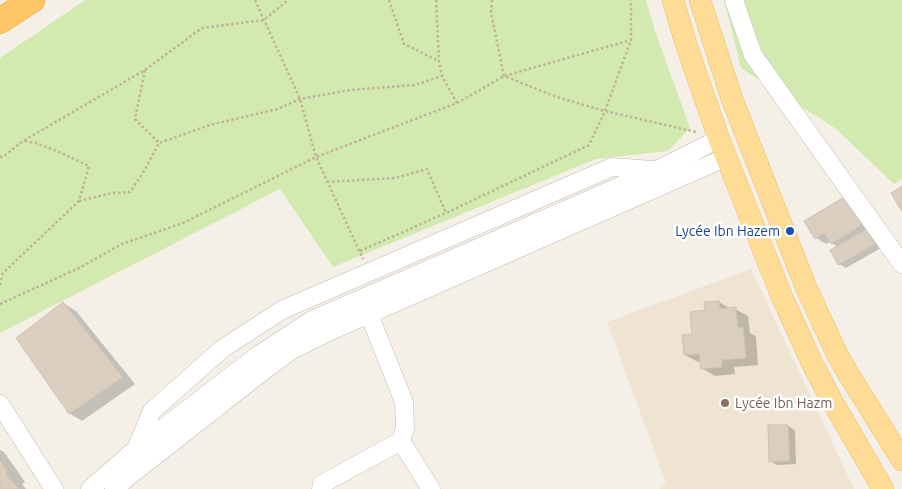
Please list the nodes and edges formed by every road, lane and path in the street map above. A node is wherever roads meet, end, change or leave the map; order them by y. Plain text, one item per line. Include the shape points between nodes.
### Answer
1 (32, 0) edge
2 (255, 0) edge
3 (288, 0) edge
4 (389, 0) edge
5 (436, 0) edge
6 (492, 0) edge
7 (631, 0) edge
8 (673, 0) edge
9 (700, 0) edge
10 (734, 0) edge
11 (264, 20) junction
12 (0, 21) edge
13 (631, 40) junction
14 (439, 61) junction
15 (144, 70) junction
16 (442, 76) junction
17 (504, 76) junction
18 (300, 99) junction
19 (457, 103) junction
20 (605, 111) junction
21 (23, 141) junction
22 (721, 141) junction
23 (159, 143) junction
24 (0, 157) edge
25 (316, 157) junction
26 (656, 171) junction
27 (327, 182) junction
28 (79, 201) junction
29 (446, 212) junction
30 (360, 251) junction
31 (902, 264) edge
32 (370, 272) junction
33 (0, 285) edge
34 (353, 302) junction
35 (0, 304) edge
36 (363, 317) junction
37 (0, 404) edge
38 (893, 432) edge
39 (401, 442) junction
40 (136, 449) junction
41 (902, 460) edge
42 (54, 489) edge
43 (90, 489) edge
44 (114, 489) edge
45 (322, 489) edge
46 (431, 489) edge
47 (884, 489) edge

1 - 12 highway
2 - 11 path
3 - 11 path
4 - 14 path via 404,44
5 - 14 path
6 - 17 path via 491,13
7 - 13 path
8 - 22 main road
9 - 38 main road via 732,99 806,287 849,375
10 - 31 street via 753,55
11 - 15 path via 202,28
11 - 18 path
13 - 17 path
13 - 20 path
14 - 16 path
15 - 21 path
15 - 23 path via 135,119
16 - 18 path via 415,84
16 - 19 path
17 - 19 path
17 - 20 path
18 - 23 path via 277,109
18 - 25 path
19 - 25 path
20 - 22 path
20 - 29 path via 589,145
21 - 24 path
21 - 28 path via 52,149 89,166
22 - 26 street
22 - 36 street
22 - 47 main road via 813,365
23 - 28 path via 130,192
25 - 27 path
25 - 35 path via 182,223 122,244 79,268
26 - 32 street via 612,167
26 - 34 street
27 - 29 path via 395,178 427,169
27 - 30 path
28 - 33 path via 3,273
29 - 30 path
30 - 32 path
32 - 40 street via 282,310 222,349 152,411
34 - 36 street
34 - 40 street via 312,320 257,356
36 - 39 street via 404,402 405,428
36 - 44 street via 292,350
37 - 42 street
38 - 41 main road
39 - 45 street via 322,484
39 - 46 street
40 - 43 street

